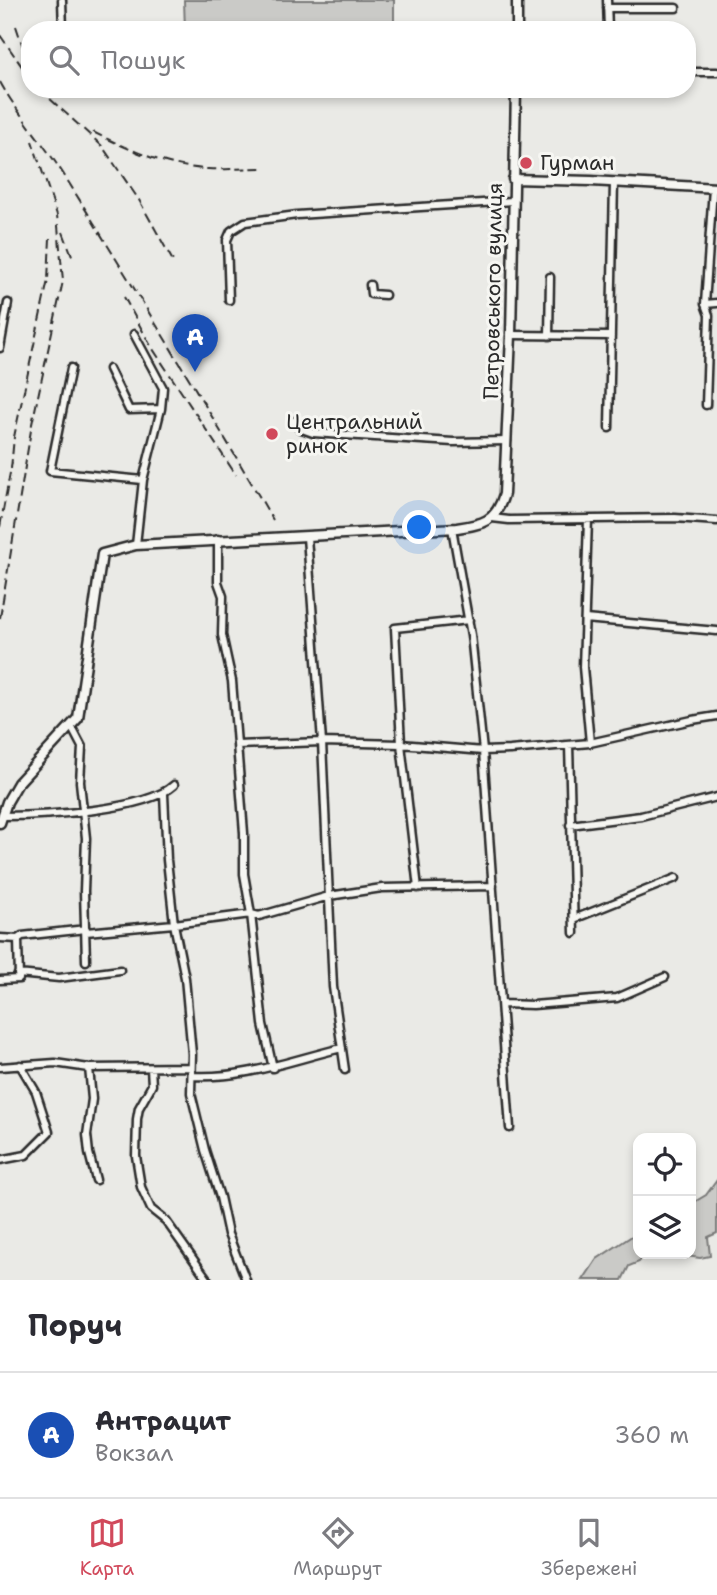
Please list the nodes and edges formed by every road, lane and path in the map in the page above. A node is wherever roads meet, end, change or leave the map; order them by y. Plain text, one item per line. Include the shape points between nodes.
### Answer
1 (62, 0) edge
2 (517, 0) edge
3 (607, 4) edge
4 (676, 8) dead end
5 (63, 21) edge
6 (517, 21) edge
7 (696, 72) edge
8 (717, 72) edge
9 (516, 98) edge
10 (513, 180) junction
11 (614, 182) junction
12 (715, 188) edge
13 (513, 201) junction
14 (550, 277) dead end
15 (370, 285) dead end
16 (385, 295) dead end
17 (229, 300) dead end
18 (8, 303) dead end
19 (717, 303) edge
20 (705, 304) junction
21 (134, 334) dead end
22 (511, 335) junction
23 (549, 336) junction
24 (611, 336) junction
25 (0, 348) edge
26 (71, 368) dead end
27 (109, 369) dead end
28 (706, 405) dead end
29 (160, 409) junction
30 (293, 421) dead end
31 (609, 428) dead end
32 (507, 441) junction
33 (143, 480) junction
34 (492, 518) junction
35 (588, 520) junction
36 (717, 521) edge
37 (452, 528) junction
38 (307, 537) junction
39 (218, 539) junction
40 (136, 545) junction
41 (585, 619) junction
42 (468, 620) junction
43 (717, 631) edge
44 (717, 716) edge
45 (71, 726) junction
46 (322, 742) junction
47 (590, 743) junction
48 (401, 744) junction
49 (237, 745) junction
50 (569, 745) junction
51 (483, 751) junction
52 (174, 785) dead end
53 (164, 794) junction
54 (717, 797) edge
55 (83, 811) junction
56 (1, 819) edge
57 (570, 825) junction
58 (676, 878) dead end
59 (493, 886) junction
60 (418, 888) junction
61 (329, 895) junction
62 (251, 914) junction
63 (574, 919) junction
64 (174, 924) junction
65 (86, 931) junction
66 (574, 933) dead end
67 (0, 938) edge
68 (18, 939) junction
69 (86, 961) dead end
70 (120, 970) dead end
71 (19, 974) junction
72 (665, 977) dead end
73 (0, 980) edge
74 (502, 1004) junction
75 (342, 1048) junction
76 (20, 1065) junction
77 (0, 1067) edge
78 (89, 1068) junction
79 (152, 1068) junction
80 (191, 1068) junction
81 (273, 1068) junction
82 (345, 1070) dead end
83 (192, 1076) junction
84 (510, 1128) dead end
85 (0, 1160) edge
86 (96, 1180) dead end
87 (208, 1280) edge
88 (246, 1280) edge

1 - 5 street
2 - 6 street
3 - 4 street
7 - 8 street
9 - 10 street, Петровського вулиця
10 - 11 street
10 - 13 street, Петровського вулиця
11 - 12 street
11 - 24 street
12 - 20 street
13 - 17 street via 245,222 231,231 227,240
13 - 22 street, Петровського вулиця
14 - 23 street
15 - 16 street via 371,294
18 - 25 street
19 - 20 street
20 - 28 street via 709,315
21 - 29 street via 163,388
22 - 23 street
22 - 32 street, Петровського вулиця
23 - 24 street
24 - 31 street
26 - 33 street via 50,471
27 - 29 street via 129,410
29 - 33 street
30 - 32 street via 313,433
32 - 34 street, Петровського вулиця via 504,494
33 - 40 street
34 - 35 street
34 - 37 street
35 - 36 street
35 - 41 street
37 - 38 street
37 - 42 street
38 - 39 street
38 - 46 street
39 - 40 street
39 - 49 street via 222,635 232,681
40 - 45 street via 102,554 78,718
41 - 43 street
41 - 47 street via 583,667
42 - 48 street via 395,628
42 - 51 street
44 - 47 street
45 - 55 street via 82,747
45 - 56 street via 18,783
46 - 48 street
46 - 49 street
46 - 61 street
47 - 50 street
48 - 51 street
48 - 60 street
49 - 62 street via 244,874
50 - 51 street
50 - 57 street
51 - 59 street
52 - 53 street
53 - 55 street
53 - 64 street
54 - 57 street via 641,816
55 - 56 street
55 - 65 street
57 - 63 street
58 - 63 street
59 - 60 street
59 - 74 street
60 - 61 street
61 - 62 street via 259,916
61 - 75 street via 333,986
62 - 64 street
62 - 81 street via 263,1024
63 - 66 street
64 - 65 street
64 - 80 street via 185,978
65 - 68 street
65 - 69 street
67 - 68 street
68 - 71 street
70 - 71 street via 59,978
71 - 73 street via 19,979
72 - 74 street via 617,998 533,1006
74 - 84 street
75 - 81 street
75 - 82 street
76 - 77 street
76 - 78 street via 55,1063
76 - 85 street via 36,1093 49,1132 26,1155
78 - 79 street
78 - 86 street via 88,1144
79 - 80 street
79 - 87 street via 152,1085 137,1119 141,1187 151,1209 166,1221
80 - 83 street
81 - 83 street
83 - 88 street via 191,1093 205,1150

